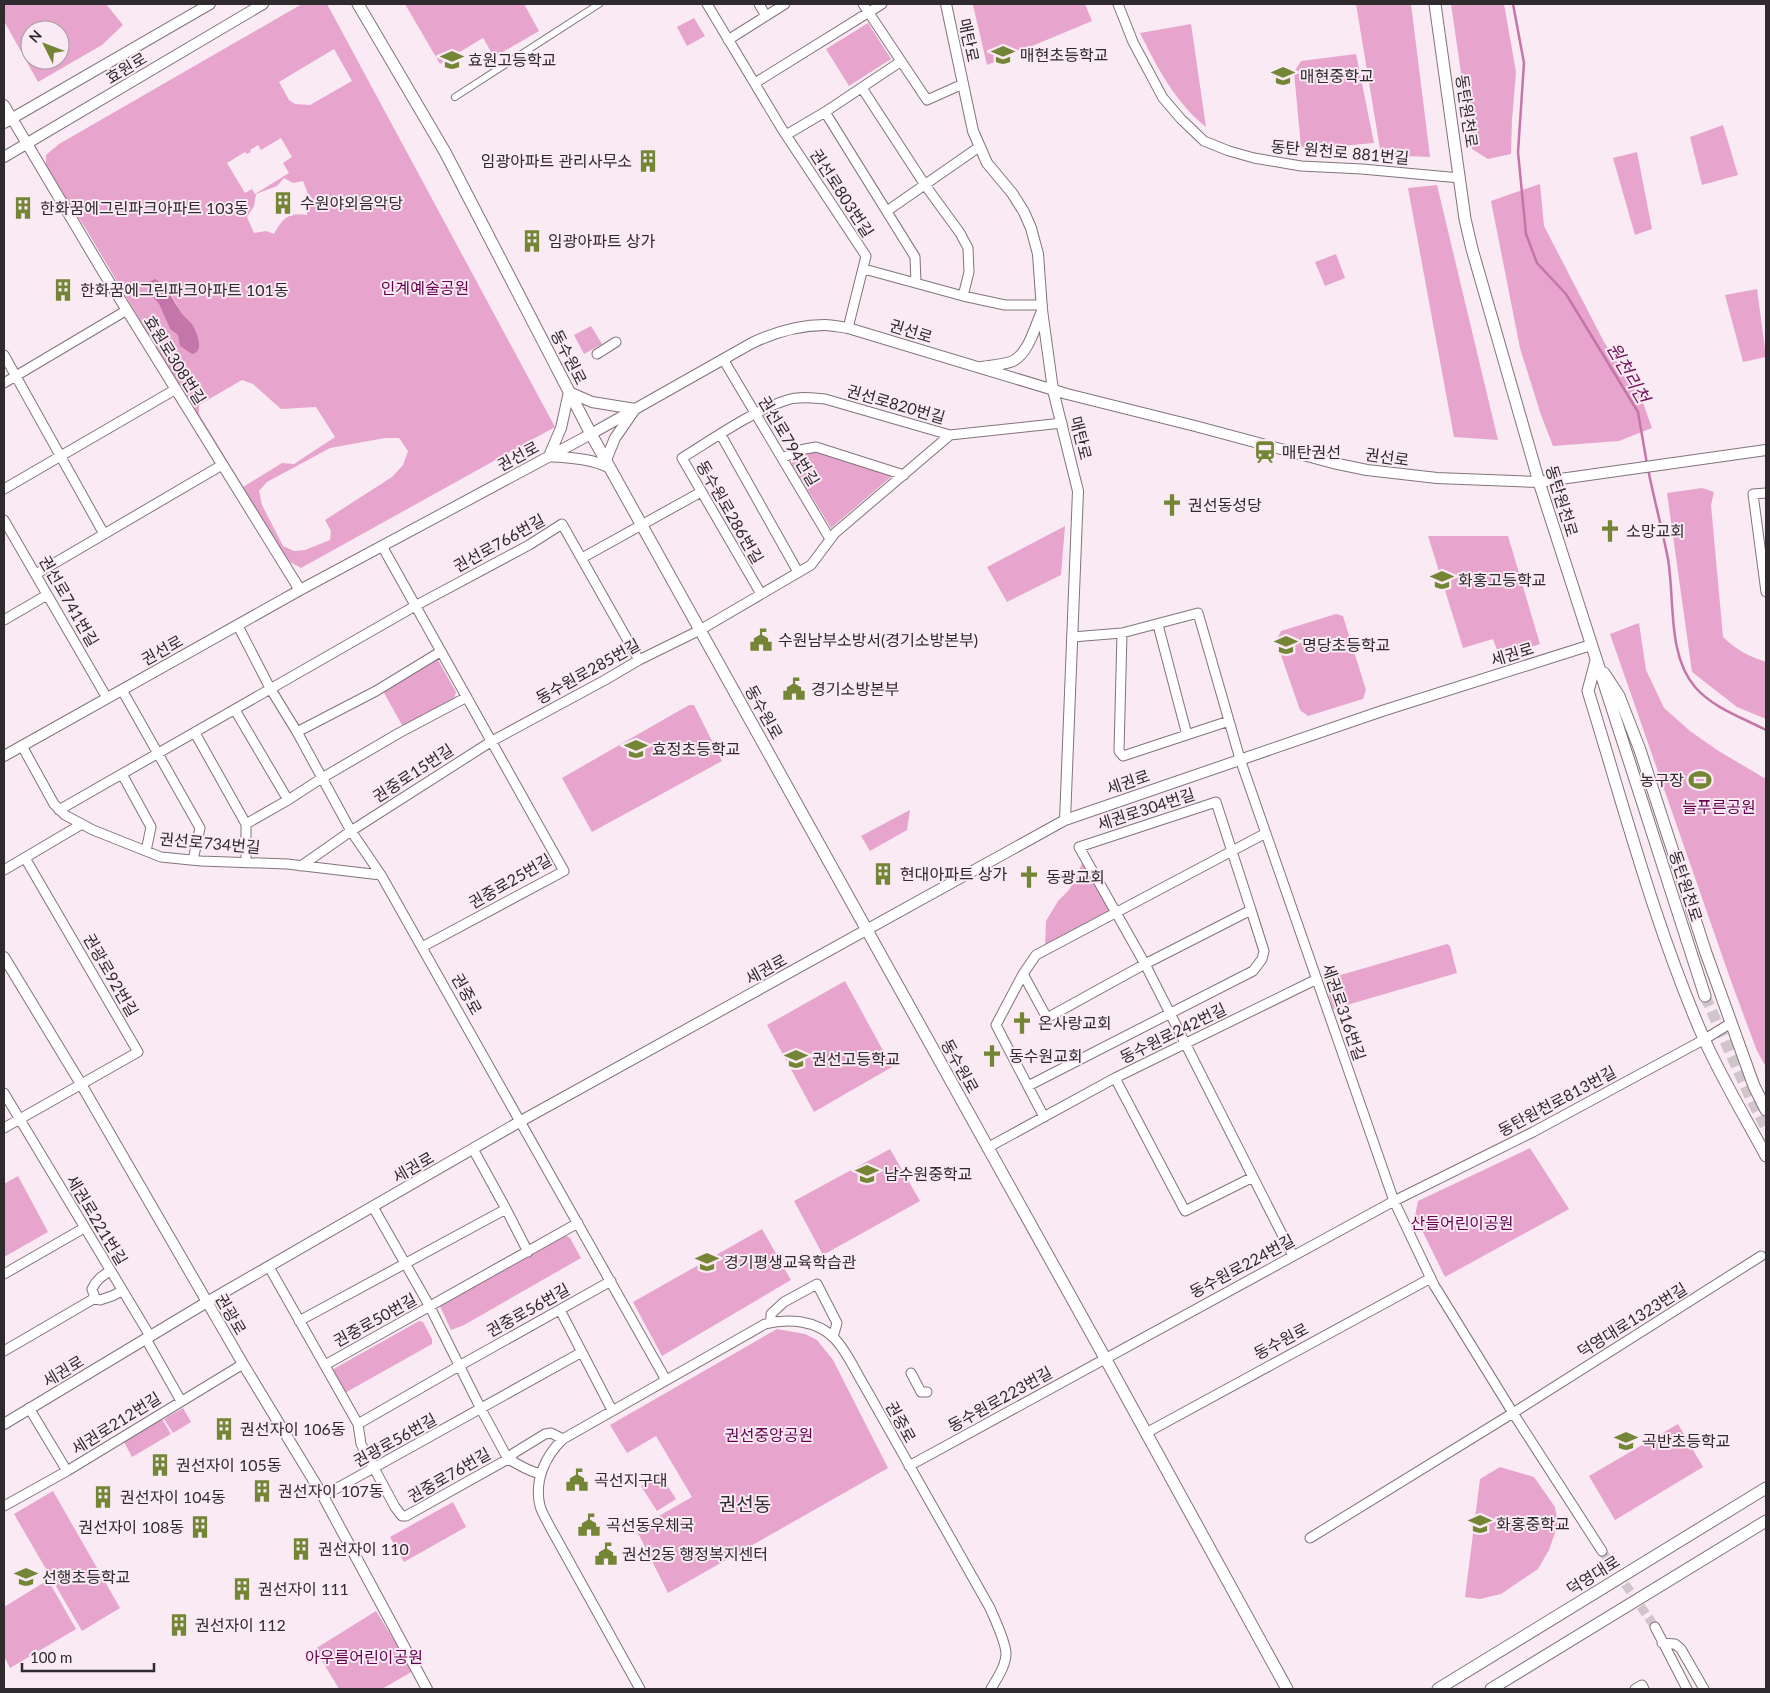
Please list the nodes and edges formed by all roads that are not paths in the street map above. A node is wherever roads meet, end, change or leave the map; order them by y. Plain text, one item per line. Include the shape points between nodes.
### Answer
1 (210, 4) edge
2 (263, 4) edge
3 (358, 4) edge
4 (599, 4) edge
5 (707, 4) edge
6 (759, 4) edge
7 (785, 4) edge
8 (882, 4) edge
9 (946, 4) edge
10 (1118, 4) edge
11 (1436, 4) edge
12 (865, 8) edge
13 (766, 16) junction
14 (728, 40) junction
15 (900, 62) junction
16 (755, 83) junction
17 (963, 84) junction
18 (862, 88) junction
19 (455, 97) dead end
20 (4, 106) edge
21 (825, 112) junction
22 (8, 121) edge
23 (786, 135) junction
24 (27, 144) junction
25 (979, 147) junction
26 (4, 157) edge
27 (1460, 178) junction
28 (925, 185) junction
29 (887, 212) junction
30 (864, 269) junction
31 (916, 284) junction
32 (963, 296) junction
33 (1042, 308) junction
34 (127, 310) junction
35 (848, 328) junction
36 (616, 342) dead end
37 (597, 354) dead end
38 (4, 355) edge
39 (722, 359) junction
40 (978, 367) junction
41 (16, 376) junction
42 (4, 383) edge
43 (176, 389) junction
44 (1053, 390) junction
45 (569, 392) junction
46 (635, 409) junction
47 (756, 414) junction
48 (1062, 423) junction
49 (591, 434) junction
50 (720, 435) junction
51 (950, 435) junction
52 (1766, 450) edge
53 (549, 456) junction
54 (60, 457) junction
55 (782, 458) junction
56 (608, 464) junction
57 (222, 465) junction
58 (904, 475) junction
59 (1539, 482) junction
60 (4, 489) edge
61 (701, 492) junction
62 (1766, 493) edge
63 (4, 520) edge
64 (642, 526) junction
65 (104, 534) junction
66 (830, 539) junction
67 (382, 546) junction
68 (582, 558) junction
69 (798, 572) junction
70 (36, 574) junction
71 (300, 590) junction
72 (1766, 592) edge
73 (761, 594) junction
74 (47, 595) junction
75 (415, 606) junction
76 (4, 620) edge
77 (1158, 625) junction
78 (238, 626) junction
79 (700, 630) junction
80 (1122, 634) junction
81 (1072, 637) junction
82 (1590, 645) junction
83 (440, 652) junction
84 (639, 660) junction
85 (1596, 660) junction
86 (270, 688) junction
87 (122, 690) junction
88 (467, 697) junction
89 (107, 698) junction
90 (235, 710) junction
91 (1229, 721) junction
92 (297, 732) junction
93 (195, 733) junction
94 (1187, 735) junction
95 (492, 741) junction
96 (22, 746) junction
97 (158, 754) junction
98 (4, 756) edge
99 (1240, 759) junction
100 (122, 774) junction
101 (322, 778) junction
102 (288, 800) junction
103 (60, 810) junction
104 (1064, 820) junction
105 (82, 824) junction
106 (246, 824) junction
107 (351, 831) junction
108 (1266, 833) junction
109 (146, 851) junction
110 (1232, 851) junction
111 (25, 858) junction
112 (192, 860) junction
113 (246, 862) junction
114 (301, 866) junction
115 (4, 870) edge
116 (382, 875) junction
117 (1251, 910) junction
118 (1117, 913) junction
119 (866, 931) junction
120 (422, 947) junction
121 (4, 957) edge
122 (1145, 964) junction
123 (1023, 974) junction
124 (1317, 979) junction
125 (1704, 996) tunnel mouth
126 (1170, 1013) junction
127 (1731, 1023) junction
128 (1704, 1039) junction
129 (1186, 1043) junction
130 (1115, 1078) junction
131 (81, 1084) junction
132 (1028, 1086) junction
133 (4, 1093) edge
134 (1766, 1110) edge
135 (1044, 1117) junction
136 (19, 1119) junction
137 (521, 1121) junction
138 (4, 1128) edge
139 (987, 1148) junction
140 (473, 1149) junction
141 (1766, 1156) edge
142 (1253, 1176) junction
143 (1394, 1201) junction
144 (372, 1207) junction
145 (506, 1209) junction
146 (578, 1223) junction
147 (84, 1228) junction
148 (528, 1252) junction
149 (1764, 1254) edge
150 (1293, 1256) junction
151 (405, 1264) junction
152 (269, 1266) junction
153 (110, 1271) junction
154 (4, 1274) edge
155 (1431, 1278) junction
156 (611, 1281) junction
157 (122, 1291) junction
158 (95, 1298) junction
159 (207, 1302) junction
160 (430, 1307) junction
161 (560, 1310) junction
162 (300, 1322) junction
163 (771, 1322) junction
164 (833, 1337) junction
165 (148, 1338) junction
166 (4, 1351) edge
167 (582, 1352) junction
168 (1105, 1358) junction
169 (243, 1364) junction
170 (325, 1365) junction
171 (459, 1366) junction
172 (911, 1373) dead end
173 (666, 1380) junction
174 (927, 1392) dead end
175 (181, 1400) junction
176 (29, 1408) junction
177 (481, 1409) junction
178 (612, 1410) junction
179 (1514, 1413) junction
180 (4, 1424) edge
181 (358, 1424) junction
182 (1146, 1433) junction
183 (563, 1439) junction
184 (508, 1459) junction
185 (909, 1466) junction
186 (374, 1468) junction
187 (67, 1471) junction
188 (540, 1474) junction
189 (1766, 1488) edge
190 (323, 1496) junction
191 (4, 1506) edge
192 (1766, 1521) edge
193 (1310, 1538) dead end
194 (1602, 1551) tunnel mouth
195 (1654, 1628) tunnel mouth
196 (1662, 1643) junction
197 (427, 1689) edge
198 (640, 1689) edge
199 (991, 1689) edge
200 (1287, 1689) edge
201 (1438, 1689) edge
202 (1491, 1689) edge
203 (1635, 1689) edge
204 (1644, 1689) edge
205 (1687, 1689) edge
206 (1704, 1689) edge

1 - 22 street, 효원로
2 - 24 street, 효원로
3 - 45 main road, 동수원로 via 445,152
4 - 19 street
5 - 14 street, 권선로803번길
6 - 13 street
7 - 13 street
8 - 12 street
9 - 17 street, 매탄로
10 - 27 street, 동탄 원천로 881번길 via 1133,42 1163,98 1204,141 1254,158 1301,166
11 - 27 main road, 동탄원천로
12 - 15 street
12 - 16 street
13 - 14 street
14 - 16 street, 권선로803번길
15 - 17 street, 매탄로 via 926,100
15 - 18 street
16 - 23 street, 권선로803번길
17 - 25 street, 매탄로 via 972,131
18 - 21 street
18 - 28 street
20 - 22 street, 효원로308번길
21 - 23 street
21 - 29 street
22 - 24 street, 효원로308번길
23 - 30 street, 권선로803번길 via 866,256
24 - 26 street, 효원로
24 - 34 street, 효원로308번길
25 - 28 street
25 - 33 street, 매탄로 via 987,163 1012,193 1031,228 1038,254
27 - 59 main road, 동탄원천로 via 1472,249
28 - 29 street
28 - 32 street via 968,248 969,272
29 - 31 street via 915,257
30 - 31 street
30 - 35 street, 권선로803번길
31 - 32 street
32 - 33 street via 1005,305
33 - 40 street via 1028,345 1019,357 1006,363
33 - 44 street, 매탄로
34 - 41 street
34 - 43 street, 효원로308번길
35 - 39 street, 권선로 via 811,325 788,329 759,339
35 - 40 street, 권선로
36 - 37 street
38 - 41 street
39 - 46 street, 권선로
39 - 47 street, 권선로794번길
40 - 44 street, 권선로
41 - 42 street
41 - 54 street
43 - 54 street
43 - 57 street, 효원로308번길
44 - 48 street, 매탄로
44 - 59 street, 권선로 via 1368,470 1437,478
45 - 46 street via 592,402
45 - 49 main road, 동수원로
45 - 53 street
46 - 49 street, 권선로
46 - 56 street via 614,438
47 - 50 street, 동수원로286번길
47 - 51 street, 권선로820번길 via 787,400 825,398
47 - 55 street, 권선로794번길
48 - 51 street, 권선로820번길
48 - 81 street, 매탄로 via 1078,491
49 - 53 street, 권선로
49 - 56 main road, 동수원로
50 - 61 street, 동수원로286번길 via 682,458
50 - 69 street, 동수원로286번길
51 - 58 street
52 - 59 street, 권선로
53 - 56 street
53 - 67 street, 권선로
54 - 60 street
54 - 65 street
55 - 58 street via 816,447
55 - 66 street, 권선로794번길
56 - 64 main road, 동수원로
57 - 65 street
57 - 71 street, 효원로308번길
58 - 66 street
59 - 82 main road, 동탄원천로
61 - 64 street
61 - 73 street, 동수원로286번길
62 - 72 street via 1753,494
63 - 70 street, 권선로741번길
64 - 68 street
64 - 79 main road, 동수원로
65 - 70 street
66 - 69 street via 811,564
67 - 71 street, 권선로
67 - 75 street
68 - 75 street, 권선로766번길 via 562,524
68 - 84 street
69 - 73 street
70 - 74 street, 권선로741번길
71 - 78 street, 권선로
73 - 79 street
74 - 76 street
74 - 89 street, 권선로741번길
75 - 83 street
75 - 86 street
77 - 80 street
77 - 91 street, 세권로316번길 via 1198,613
77 - 94 street
78 - 86 street, 권중로
78 - 87 street, 권선로
79 - 84 street, 동수원로285번길
79 - 119 main road, 동수원로
80 - 81 street
80 - 94 street via 1119,751 1123,756
81 - 104 street, 매탄로
82 - 85 main road, 동탄원천로
82 - 99 street, 세권로
83 - 88 street
83 - 92 street via 376,691
84 - 95 street, 동수원로285번길
85 - 125 main road, 동탄원천로
85 - 127 main road via 1619,696 1640,750
85 - 128 main road via 1588,691 1664,939
86 - 90 street
86 - 92 street, 권중로
87 - 89 street, 권선로
87 - 97 street
88 - 95 street
88 - 101 street
89 - 96 street, 권선로
90 - 93 street
90 - 102 street
91 - 94 street
91 - 99 street, 세권로316번길
92 - 101 street, 권중로
93 - 97 street
93 - 106 street
95 - 107 street, 권중로15번길
95 - 120 street, 권중로25번길 via 564,870
96 - 98 street, 권선로
96 - 103 street, 권선로734번길
97 - 100 street
97 - 112 street via 200,828
99 - 104 street, 세권로
99 - 108 street, 세권로316번길
100 - 103 street
100 - 109 street via 151,827
101 - 102 street
101 - 107 street, 권중로
102 - 106 street
103 - 105 street, 권선로734번길
104 - 119 street, 세권로
105 - 109 street, 권선로734번길
105 - 111 street
106 - 113 street
107 - 114 street, 권중로15번길
107 - 116 street, 권중로
108 - 110 street
108 - 124 street, 세권로316번길
109 - 112 street, 권선로734번길 via 161,857
110 - 117 street, 세권로304번길
110 - 118 street
110 - 118 street, 세권로304번길 via 1216,802 1079,847
111 - 115 street
111 - 131 street, 권광로92번길 via 138,1052
112 - 113 street, 권선로734번길
113 - 114 street, 권선로734번길
114 - 116 street, 권선로734번길
116 - 120 street, 권중로
117 - 122 street
117 - 126 street, 세권로304번길 via 1264,951 1253,971
118 - 122 street, 세권로304번길
118 - 123 street via 1036,955
119 - 137 street, 세권로
119 - 139 main road, 동수원로
120 - 137 street, 권중로
121 - 131 street, 권광로
122 - 123 street via 1047,1018
122 - 126 street, 세권로304번길
123 - 132 street via 996,1025
124 - 129 street, 동수원로242번길
124 - 143 street, 세권로316번길
126 - 129 street, 세권로304번길
126 - 132 street, 세권로304번길
127 - 128 street, 동탄원천로813번길
127 - 134 main road
128 - 141 main road
128 - 143 street, 동탄원천로813번길 via 1533,1132
129 - 130 street, 동수원로242번길
129 - 142 street, 세권로304번길
130 - 135 street, 동수원로242번길
130 - 142 street via 1184,1211
131 - 136 street
131 - 159 street, 권광로
132 - 135 street
133 - 136 street, 세권로221번길
135 - 139 street, 동수원로242번길
136 - 138 street
136 - 147 street, 세권로221번길
137 - 140 street, 세권로
137 - 146 street, 권중로
139 - 168 main road, 동수원로
140 - 144 street, 세권로
140 - 145 street
142 - 150 street, 세권로304번길
143 - 150 street, 동수원로224번길
143 - 155 street
144 - 151 street, 권중로50번길
144 - 152 street, 세권로
145 - 148 street
145 - 151 street
146 - 148 street, 권중로50번길
146 - 156 street, 권중로
147 - 153 street, 세권로221번길
147 - 154 street
148 - 160 street, 권중로50번길
149 - 179 street, 덕영대로1323번길
150 - 168 street, 동수원로224번길
151 - 160 street, 권중로50번길
151 - 162 street
152 - 159 street, 세권로
152 - 162 street, 권중로50번길
153 - 157 street, 세권로221번길
153 - 158 street via 95,1282 92,1289
155 - 179 street
155 - 182 street, 동수원로
156 - 161 street, 권중로56번길
156 - 173 street, 권중로
157 - 158 street via 100,1300
157 - 165 street, 세권로221번길
158 - 166 street
159 - 165 street, 세권로
159 - 169 street, 권광로
160 - 170 street, 권중로50번길
160 - 171 street
161 - 167 street
161 - 171 street, 권중로56번길
162 - 170 street, 권중로50번길
163 - 164 street, 권중로 via 805,1322
163 - 164 street via 771,1314 784,1302 817,1284 838,1323
163 - 173 street, 권중로
164 - 185 street, 권중로
165 - 175 street, 세권로221번길
165 - 176 street, 세권로
167 - 177 street, 권광로56번길
167 - 178 street
168 - 182 main road, 동수원로
168 - 185 street, 동수원로223번길
169 - 175 street, 세권로212번길
169 - 190 street, 권광로
170 - 181 street
171 - 177 street
171 - 181 street, 권중로56번길
172 - 174 street via 921,1392
173 - 178 street, 권중로
175 - 187 street, 세권로212번길
176 - 180 street, 세권로
176 - 187 street, 세권로212번길
177 - 184 street, 권중로76번길
177 - 186 street, 권광로56번길
178 - 183 street, 권중로
179 - 193 street, 덕영대로1323번길
179 - 194 street
181 - 186 street via 361,1444
182 - 200 main road, 동수원로
183 - 184 street via 546,1434
183 - 188 street, 권중로 via 548,1457
184 - 186 street, 권중로76번길 via 406,1516 402,1516 395,1507
184 - 188 street via 527,1471
185 - 199 street, 권중로 via 999,1629 1006,1652 1002,1670
186 - 190 street, 권광로56번길
187 - 191 street
188 - 198 street, 권중로 via 540,1506 550,1528
189 - 201 main road, 덕영대로
190 - 197 street, 권광로
192 - 202 main road
195 - 196 street
196 - 205 street
196 - 206 street via 1675,1644 1680,1649
203 - 204 street via 1642,1685

